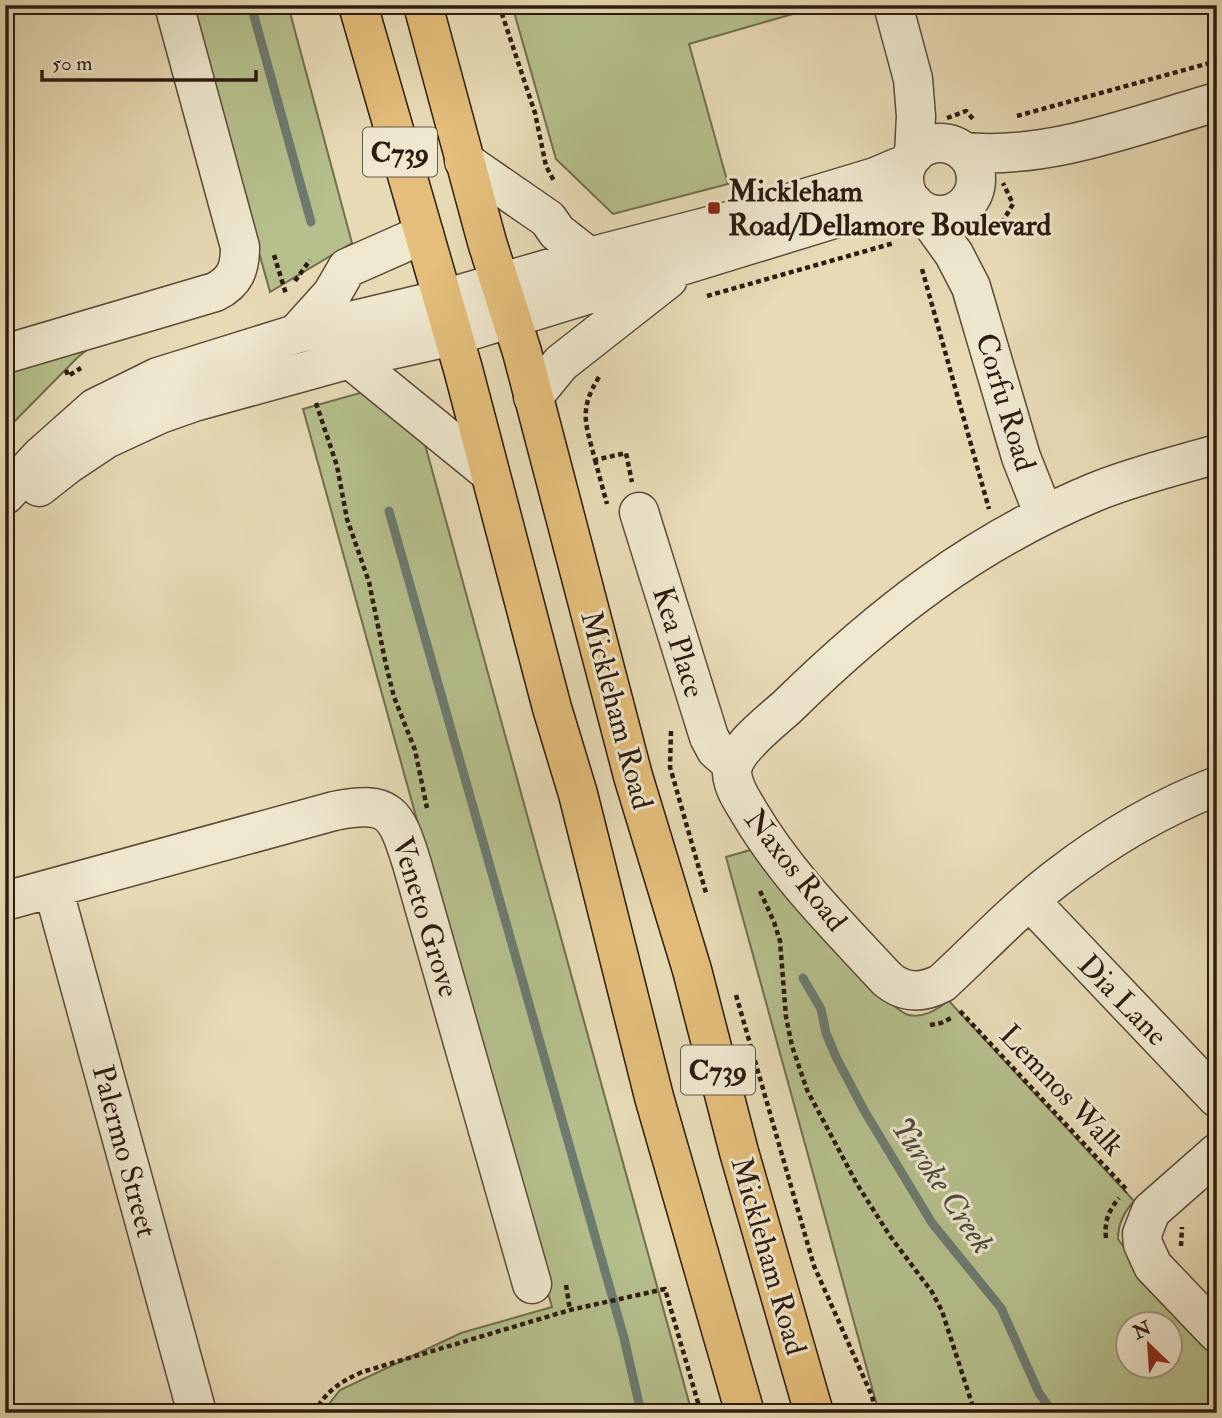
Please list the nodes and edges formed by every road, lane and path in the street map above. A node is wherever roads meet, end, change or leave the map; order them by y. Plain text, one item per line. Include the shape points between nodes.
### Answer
1 (174, 5) edge
2 (358, 5) edge
3 (423, 5) edge
4 (499, 5) edge
5 (893, 5) edge
6 (1217, 61) edge
7 (913, 79) junction
8 (1217, 102) edge
9 (1012, 118) dead end
10 (1064, 145) junction
11 (960, 149) junction
12 (911, 159) junction
13 (464, 161) junction
14 (556, 184) dead end
15 (972, 195) junction
16 (919, 207) junction
17 (424, 234) junction
18 (901, 241) dead end
19 (316, 251) dead end
20 (589, 257) junction
21 (921, 266) dead end
22 (695, 281) junction
23 (971, 287) junction
24 (286, 294) dead end
25 (443, 299) junction
26 (506, 300) junction
27 (296, 334) junction
28 (453, 336) junction
29 (5, 354) edge
30 (350, 359) junction
31 (533, 397) junction
32 (1217, 454) edge
33 (595, 460) dead end
34 (490, 473) junction
35 (5, 495) edge
36 (624, 510) joint
37 (982, 513) dead end
38 (5, 515) edge
39 (1044, 515) junction
40 (671, 730) dead end
41 (733, 765) junction
42 (1217, 786) edge
43 (53, 888) junction
44 (708, 898) dead end
45 (5, 901) edge
46 (1030, 901) junction
47 (780, 941) dead end
48 (734, 990) dead end
49 (959, 1010) dead end
50 (1217, 1098) edge
51 (1217, 1153) edge
52 (1118, 1199) dead end
53 (1188, 1219) dead end
54 (1181, 1249) dead end
55 (532, 1284) dead end
56 (1217, 1333) edge
57 (197, 1413) edge
58 (314, 1413) edge
59 (701, 1413) edge
60 (745, 1413) edge
61 (814, 1413) edge
62 (876, 1413) edge
63 (975, 1413) edge

1 - 29 street via 240,247 235,277 215,292
2 - 17 main road, Mickleham Road / C739
3 - 13 main road, Mickleham Road / C739
4 - 14 path via 535,113 545,166
5 - 7 street
6 - 9 path
7 - 11 street
7 - 12 street via 916,127
8 - 10 street
10 - 11 street via 986,154
10 - 15 street
11 - 12 street via 934,144
11 - 15 street via 975,170
12 - 16 street via 905,184
12 - 20 street via 875,177
13 - 20 street via 548,219
13 - 26 main road, Mickleham Road / C739
15 - 16 street via 963,207 944,214
15 - 23 street, Corfu Road
16 - 22 street via 850,214 754,242
16 - 23 street, Corfu Road via 954,254
17 - 25 main road, Mickleham Road / C739
17 - 27 street via 347,268 332,294
18 - 22 path
19 - 24 path
20 - 26 street
21 - 37 path via 990,508
22 - 26 street
22 - 31 street via 561,363
23 - 39 street, Corfu Road via 1021,457
25 - 26 street
25 - 27 street
25 - 28 main road, Mickleham Road / C739
26 - 28 street
26 - 31 main road, Mickleham Road / C739
27 - 35 street via 192,365 95,408
28 - 30 street
28 - 34 main road, Mickleham Road / C739
30 - 34 street
30 - 38 street via 214,396 140,423 67,465
31 - 61 main road, Mickleham Road / C739 via 633,776 692,970
32 - 39 street via 1107,488
33 - 36 path
34 - 60 main road, Mickleham Road / C739 via 578,794 653,1097
36 - 41 street, Kea Place via 706,729 716,750
39 - 41 street via 972,554 912,596 796,698 742,749
40 - 44 path via 670,767
41 - 46 street, Naxos Road via 734,784 766,841 896,988 919,991 942,984
42 - 46 street, Naxos Road via 1141,822
43 - 45 street, Veneto Grove
43 - 55 street, Veneto Grove via 334,811 368,806 392,817 404,837
43 - 57 street, Palermo Street
46 - 50 street, Dia Lane
47 - 63 path via 786,1017 807,1090 857,1184 942,1311
48 - 62 path via 814,1266
49 - 52 path, Lemnos Walk via 1127,1190
51 - 56 street via 1151,1211 1142,1234 1153,1266
53 - 54 path via 1182,1226
58 - 59 path via 335,1386 362,1372 570,1310 665,1289

